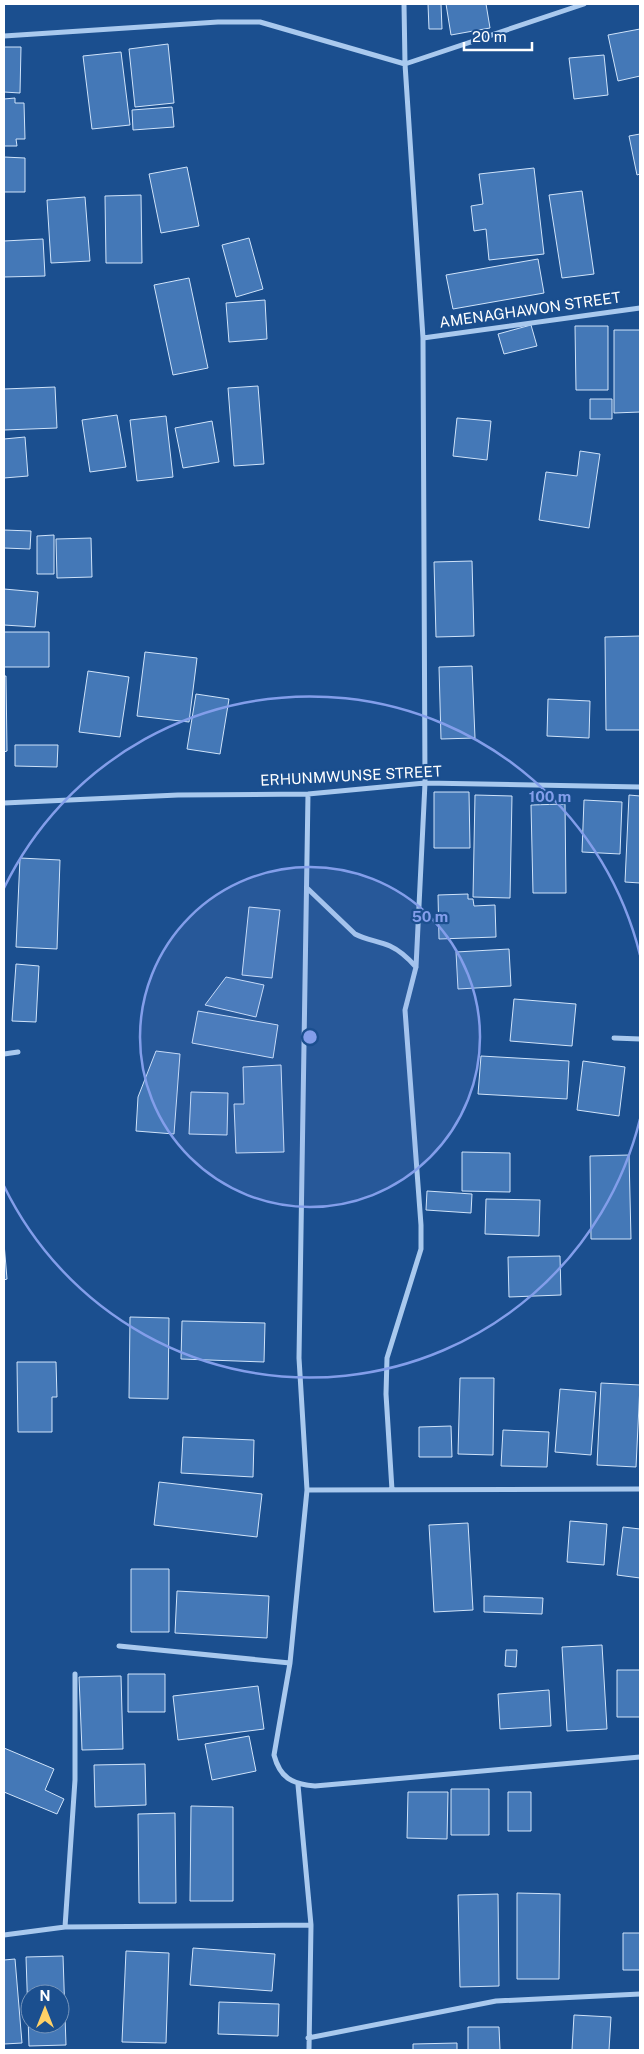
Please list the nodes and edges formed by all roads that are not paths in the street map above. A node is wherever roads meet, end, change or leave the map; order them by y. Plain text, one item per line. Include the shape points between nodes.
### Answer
1 (404, 4) edge
2 (584, 4) edge
3 (4, 36) edge
4 (405, 64) junction
5 (640, 308) edge
6 (423, 338) junction
7 (425, 783) junction
8 (640, 787) edge
9 (308, 794) junction
10 (4, 803) edge
11 (307, 888) junction
12 (416, 967) junction
13 (614, 1038) dead end
14 (640, 1039) edge
15 (18, 1052) dead end
16 (4, 1054) edge
17 (640, 1489) edge
18 (307, 1490) junction
19 (392, 1490) junction
20 (119, 1646) dead end
21 (290, 1663) junction
22 (75, 1674) dead end
23 (640, 1757) edge
24 (298, 1785) junction
25 (311, 1925) junction
26 (65, 1927) junction
27 (4, 1935) edge
28 (640, 1994) edge
29 (308, 2038) junction
30 (309, 2050) edge

1 - 4 street
2 - 4 street
3 - 4 street via 260,22
4 - 6 street
5 - 6 street, AMENAGHAWON STREET
6 - 7 street
7 - 8 street, ERHUNMWUNSE STREET
7 - 9 street, ERHUNMWUNSE STREET
7 - 12 street
9 - 10 street, ERHUNMWUNSE STREET via 178,795
9 - 11 street
11 - 12 street via 356,934 390,946 404,954
11 - 18 street via 299,1358
12 - 19 street via 405,1010 421,1248 388,1358 386,1394
13 - 14 street
15 - 16 street
17 - 19 street
18 - 19 street
18 - 21 street
20 - 21 street
21 - 24 street via 274,1754 277,1766
22 - 26 street via 75,1780
23 - 24 street
24 - 25 street
25 - 26 street
25 - 29 street
26 - 27 street
28 - 29 street via 496,2001
29 - 30 street

